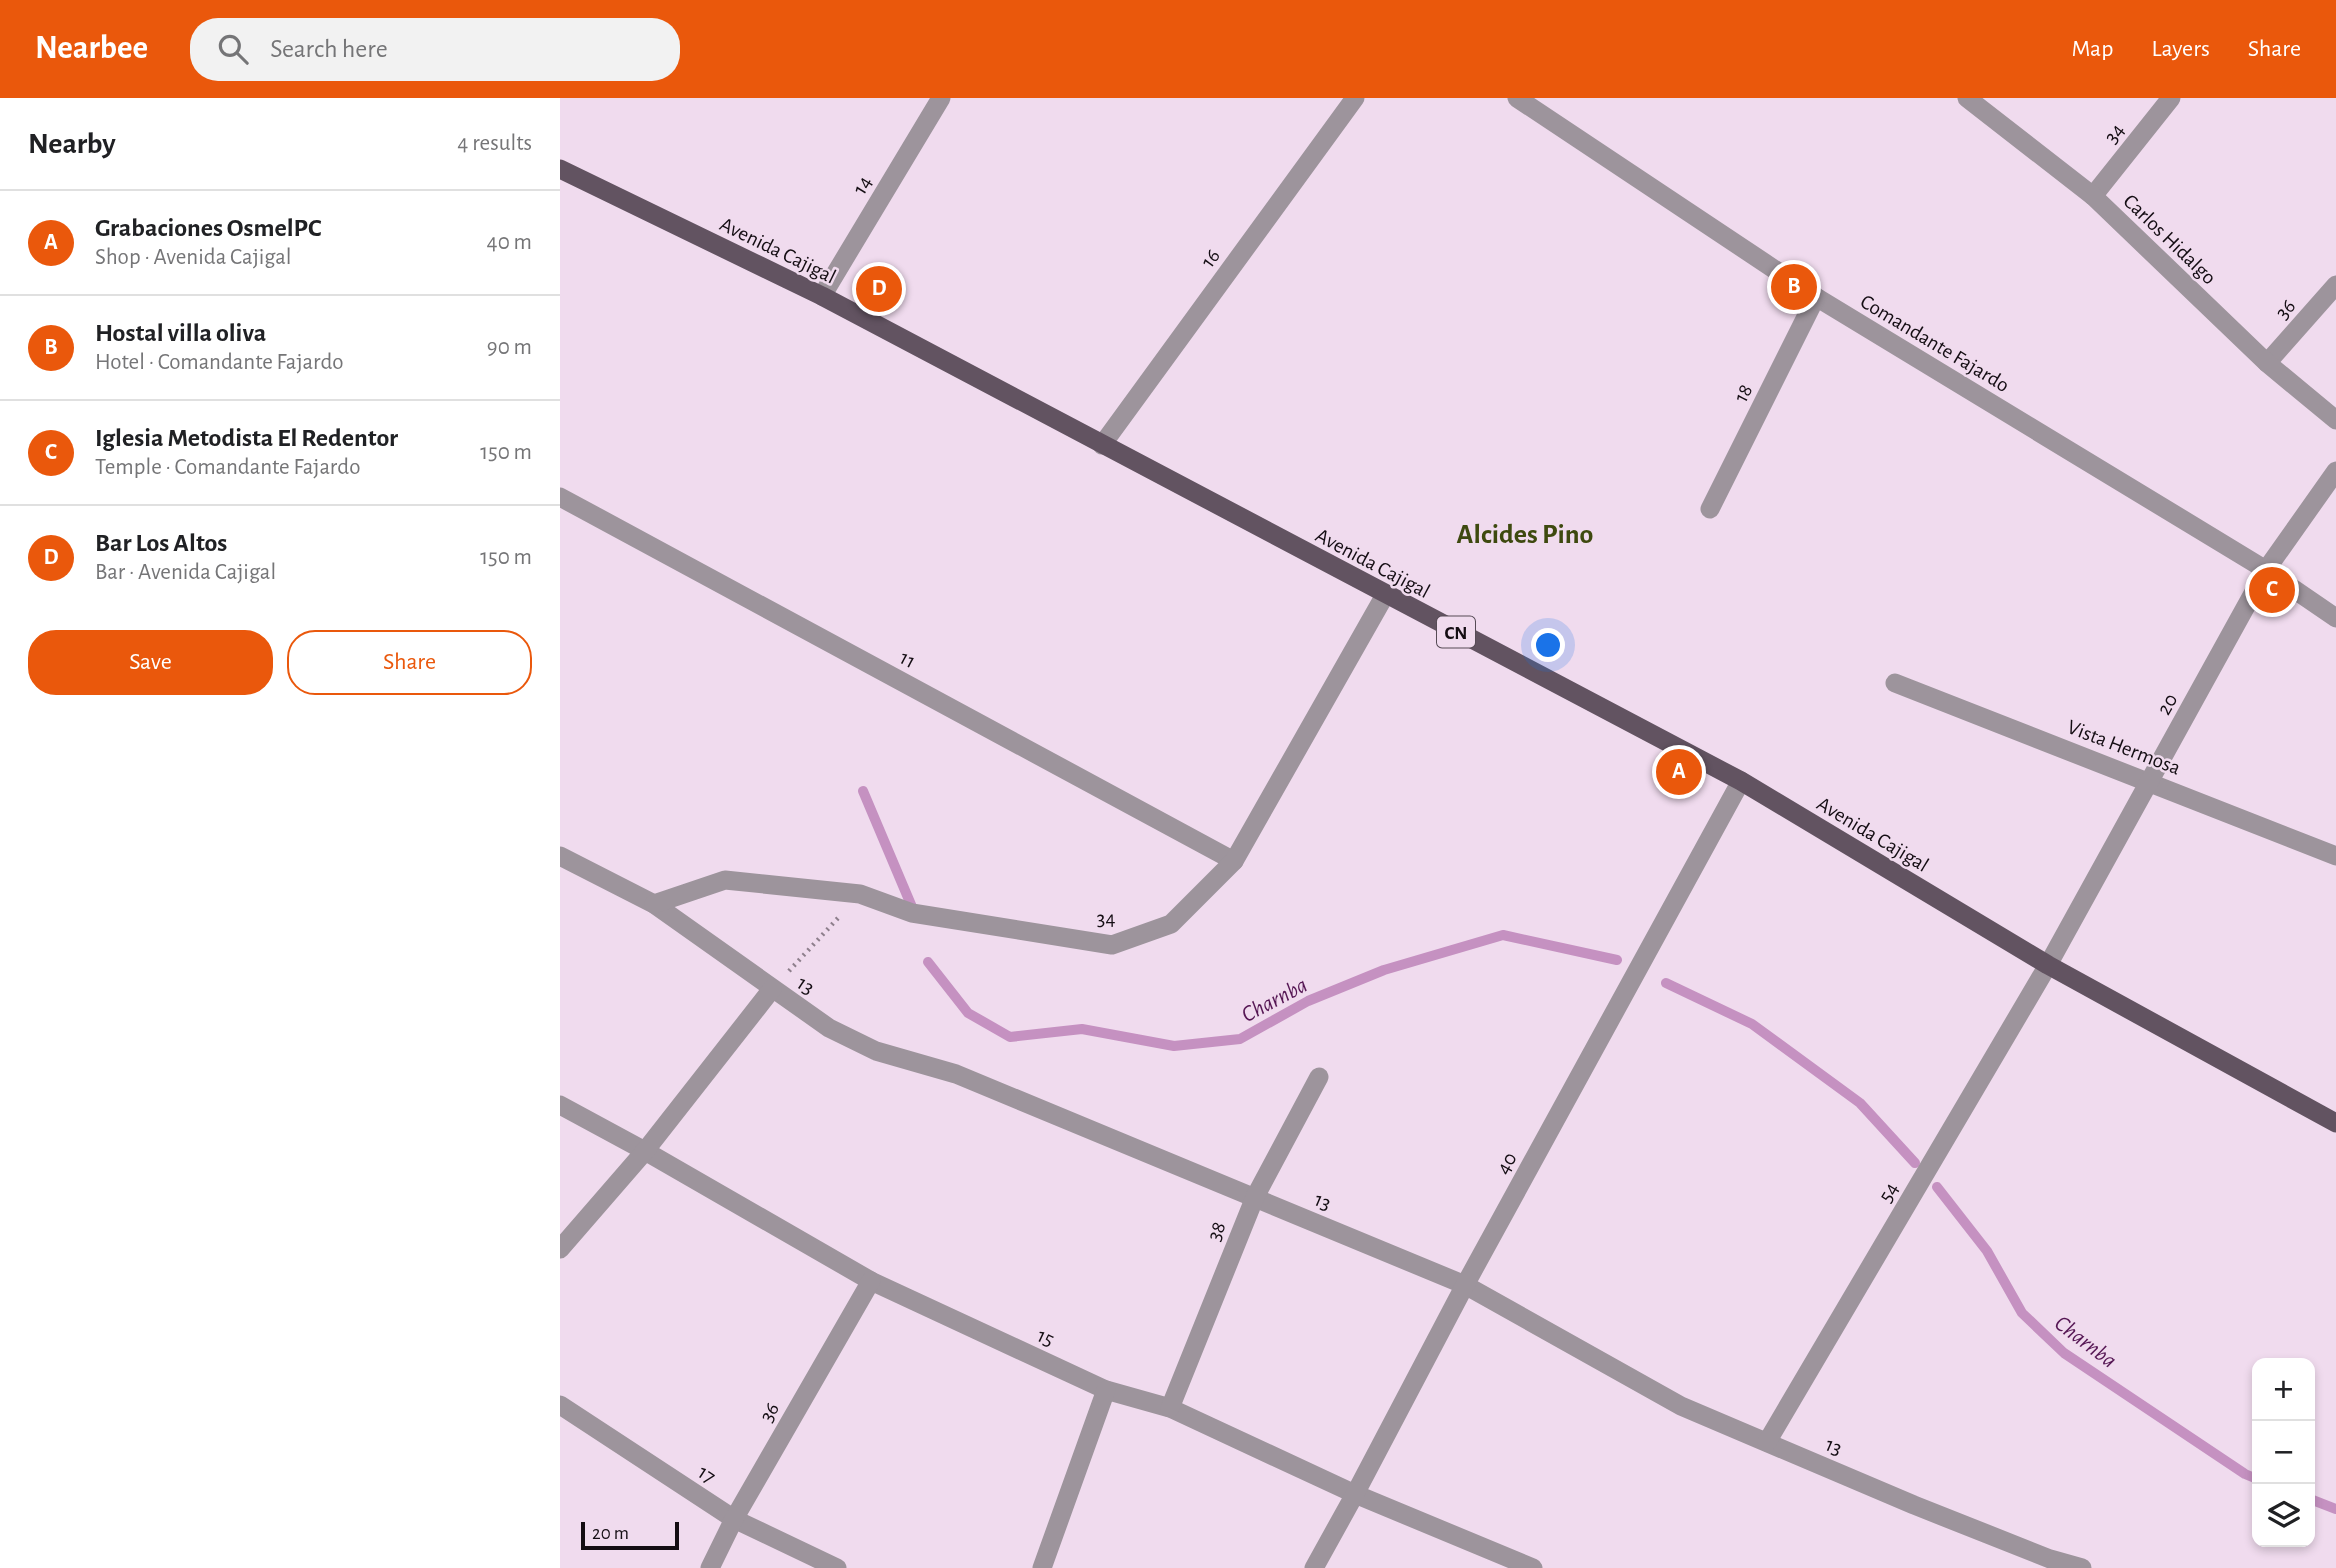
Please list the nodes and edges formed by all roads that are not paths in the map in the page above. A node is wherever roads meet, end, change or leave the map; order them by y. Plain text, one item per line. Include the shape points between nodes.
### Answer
1 (941, 98) edge
2 (1355, 98) edge
3 (1517, 98) edge
4 (1967, 98) edge
5 (2171, 98) edge
6 (560, 169) edge
7 (2093, 196) junction
8 (2336, 285) edge
9 (822, 296) junction
10 (1816, 297) junction
11 (2267, 363) junction
12 (2336, 420) edge
13 (1102, 445) junction
14 (2336, 471) edge
15 (560, 497) edge
16 (1710, 509) dead end
17 (2266, 570) junction
18 (1385, 595) junction
19 (2336, 618) edge
20 (1895, 683) dead end
21 (1741, 781) junction
22 (2151, 782) junction
23 (560, 856) edge
24 (2336, 856) edge
25 (1234, 861) junction
26 (654, 904) junction
27 (2048, 965) junction
28 (772, 989) junction
29 (1319, 1077) dead end
30 (560, 1105) edge
31 (2336, 1123) edge
32 (645, 1151) junction
33 (1255, 1197) junction
34 (560, 1249) edge
35 (871, 1281) junction
36 (1465, 1285) junction
37 (1106, 1390) junction
38 (560, 1405) edge
39 (1170, 1408) junction
40 (1767, 1442) junction
41 (1355, 1494) junction
42 (734, 1519) junction
43 (710, 1568) edge
44 (837, 1568) edge
45 (1042, 1568) edge
46 (1314, 1568) edge
47 (1533, 1568) edge
48 (2082, 1568) edge

1 - 9 street, 14
2 - 13 street, 16
3 - 10 street, Comandante Fajardo
4 - 7 street, Carlos Hidalgo
5 - 7 street, 34
6 - 9 main road, Avenida Cajigal / CN
7 - 11 street, Carlos Hidalgo
8 - 11 street, 36
9 - 13 main road, Avenida Cajigal / CN
10 - 16 street, 18
10 - 17 street, Comandante Fajardo
11 - 12 street, Carlos Hidalgo
13 - 18 main road, Avenida Cajigal / CN
14 - 17 street, 20
15 - 25 street, 11
17 - 19 street, Comandante Fajardo
17 - 22 street, 20
18 - 21 main road, Avenida Cajigal / CN
18 - 25 street, 34
20 - 22 street, Vista Hermosa
21 - 27 main road, Avenida Cajigal / CN
21 - 36 street, 40
22 - 24 street, Vista Hermosa
22 - 27 street, 20
23 - 26 street, 13
25 - 26 street, 34 via 1171,924 1112,945 912,913 860,894 725,880
26 - 28 street, 13
27 - 31 main road, Avenida Cajigal / CN
27 - 40 street, 54
28 - 32 street
28 - 33 street, 13 via 829,1028 876,1051 956,1074
29 - 33 street, 38
30 - 32 street, 15
32 - 34 street
32 - 35 street, 15
33 - 36 street, 13
33 - 39 street, 38
35 - 37 street, 15
35 - 42 street, 36
36 - 40 street, 13 via 1681,1406
36 - 41 street, 40
37 - 39 street, 15
37 - 45 street
38 - 42 street, 17
39 - 41 street, 15
40 - 48 street, 13 via 2039,1555
41 - 46 street, 40
41 - 47 street, 15
42 - 43 street, 36
42 - 44 street, 17

